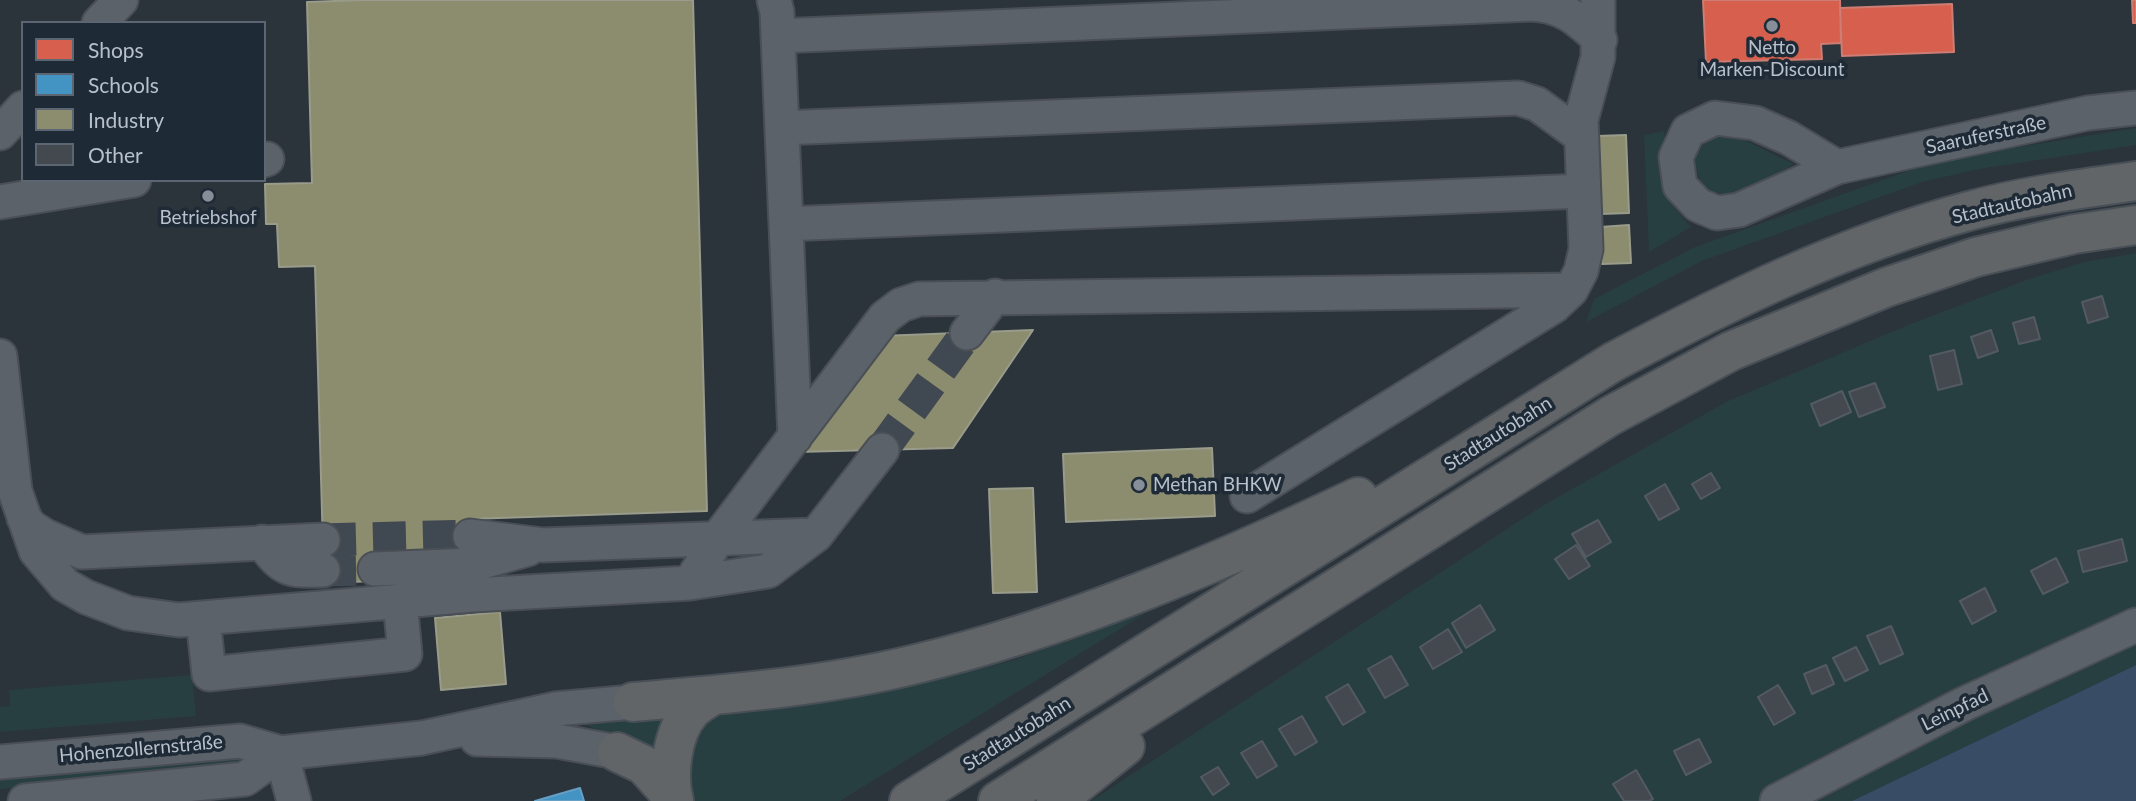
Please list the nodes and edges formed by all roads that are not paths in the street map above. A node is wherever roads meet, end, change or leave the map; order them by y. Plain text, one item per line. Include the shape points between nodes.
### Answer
1 (121, 0) edge
2 (774, 0) edge
3 (1598, 0) edge
4 (101, 21) edge
5 (778, 36) junction
6 (1600, 40) junction
7 (2136, 108) edge
8 (21, 110) edge
9 (782, 128) junction
10 (0, 133) edge
11 (1581, 136) junction
12 (1837, 167) dead end
13 (2136, 181) edge
14 (122, 182) edge
15 (1583, 191) junction
16 (0, 202) edge
17 (786, 224) junction
18 (2136, 225) edge
19 (1571, 290) junction
20 (995, 296) junction
21 (967, 332) tunnel mouth
22 (0, 356) edge
23 (1527, 416) junction
24 (794, 437) junction
25 (882, 450) tunnel mouth
26 (1247, 496) dead end
27 (21, 513) junction
28 (470, 536) tunnel mouth
29 (816, 536) junction
30 (718, 538) junction
31 (543, 545) junction
32 (323, 555) tunnel mouth
33 (375, 569) tunnel mouth
34 (690, 583) junction
35 (400, 601) junction
36 (203, 618) junction
37 (1281, 623) junction
38 (2136, 625) edge
39 (713, 695) junction
40 (633, 702) joint
41 (422, 738) junction
42 (617, 752) joint
43 (281, 753) junction
44 (0, 762) edge
45 (673, 798) edge
46 (25, 801) edge
47 (294, 801) edge
48 (909, 801) edge
49 (998, 801) edge
50 (1056, 801) edge
51 (1777, 801) edge

1 - 4 street
2 - 5 street
3 - 6 street
5 - 6 street via 1549,4 1565,10
5 - 9 street
6 - 11 street
7 - 12 street, Saaruferstraße via 2088,113
8 - 10 street
9 - 11 street via 1518,99 1538,104
9 - 17 street
11 - 15 street
13 - 23 highway, Stadtautobahn via 1969,211 1861,247 1710,311 1613,362
14 - 16 street
15 - 17 street
15 - 19 street via 1586,249
17 - 24 street
18 - 37 highway via 1976,257 1887,287 1731,351 1611,416
19 - 20 street
19 - 26 street via 1554,306
20 - 21 street
20 - 24 street via 919,299 901,305 885,317
22 - 27 street
23 - 39 highway via 1286,531 1039,631 910,665
23 - 48 highway, Stadtautobahn
24 - 30 street
25 - 29 street
27 - 32 street via 38,531 82,552 262,542
27 - 36 street via 36,551 51,571 86,597 128,613 179,620
28 - 31 street
29 - 30 street
29 - 34 street via 768,571
30 - 31 street
30 - 34 street
31 - 33 street via 471,565
34 - 35 street
35 - 36 street
35 - 36 street via 405,654 209,674
37 - 49 highway
37 - 50 highway
38 - 51 street, Leinpfad via 1964,705
39 - 40 highway
39 - 45 highway via 691,711 681,728 672,759
40 - 41 street, Hohenzollernstraße via 555,709
41 - 42 street, Hohenzollernstraße via 557,740
41 - 43 street, Hohenzollernstraße
42 - 45 highway via 644,765
43 - 44 street, Hohenzollernstraße via 240,741
43 - 46 street, Hohenzollernstraße via 244,779
43 - 47 street

